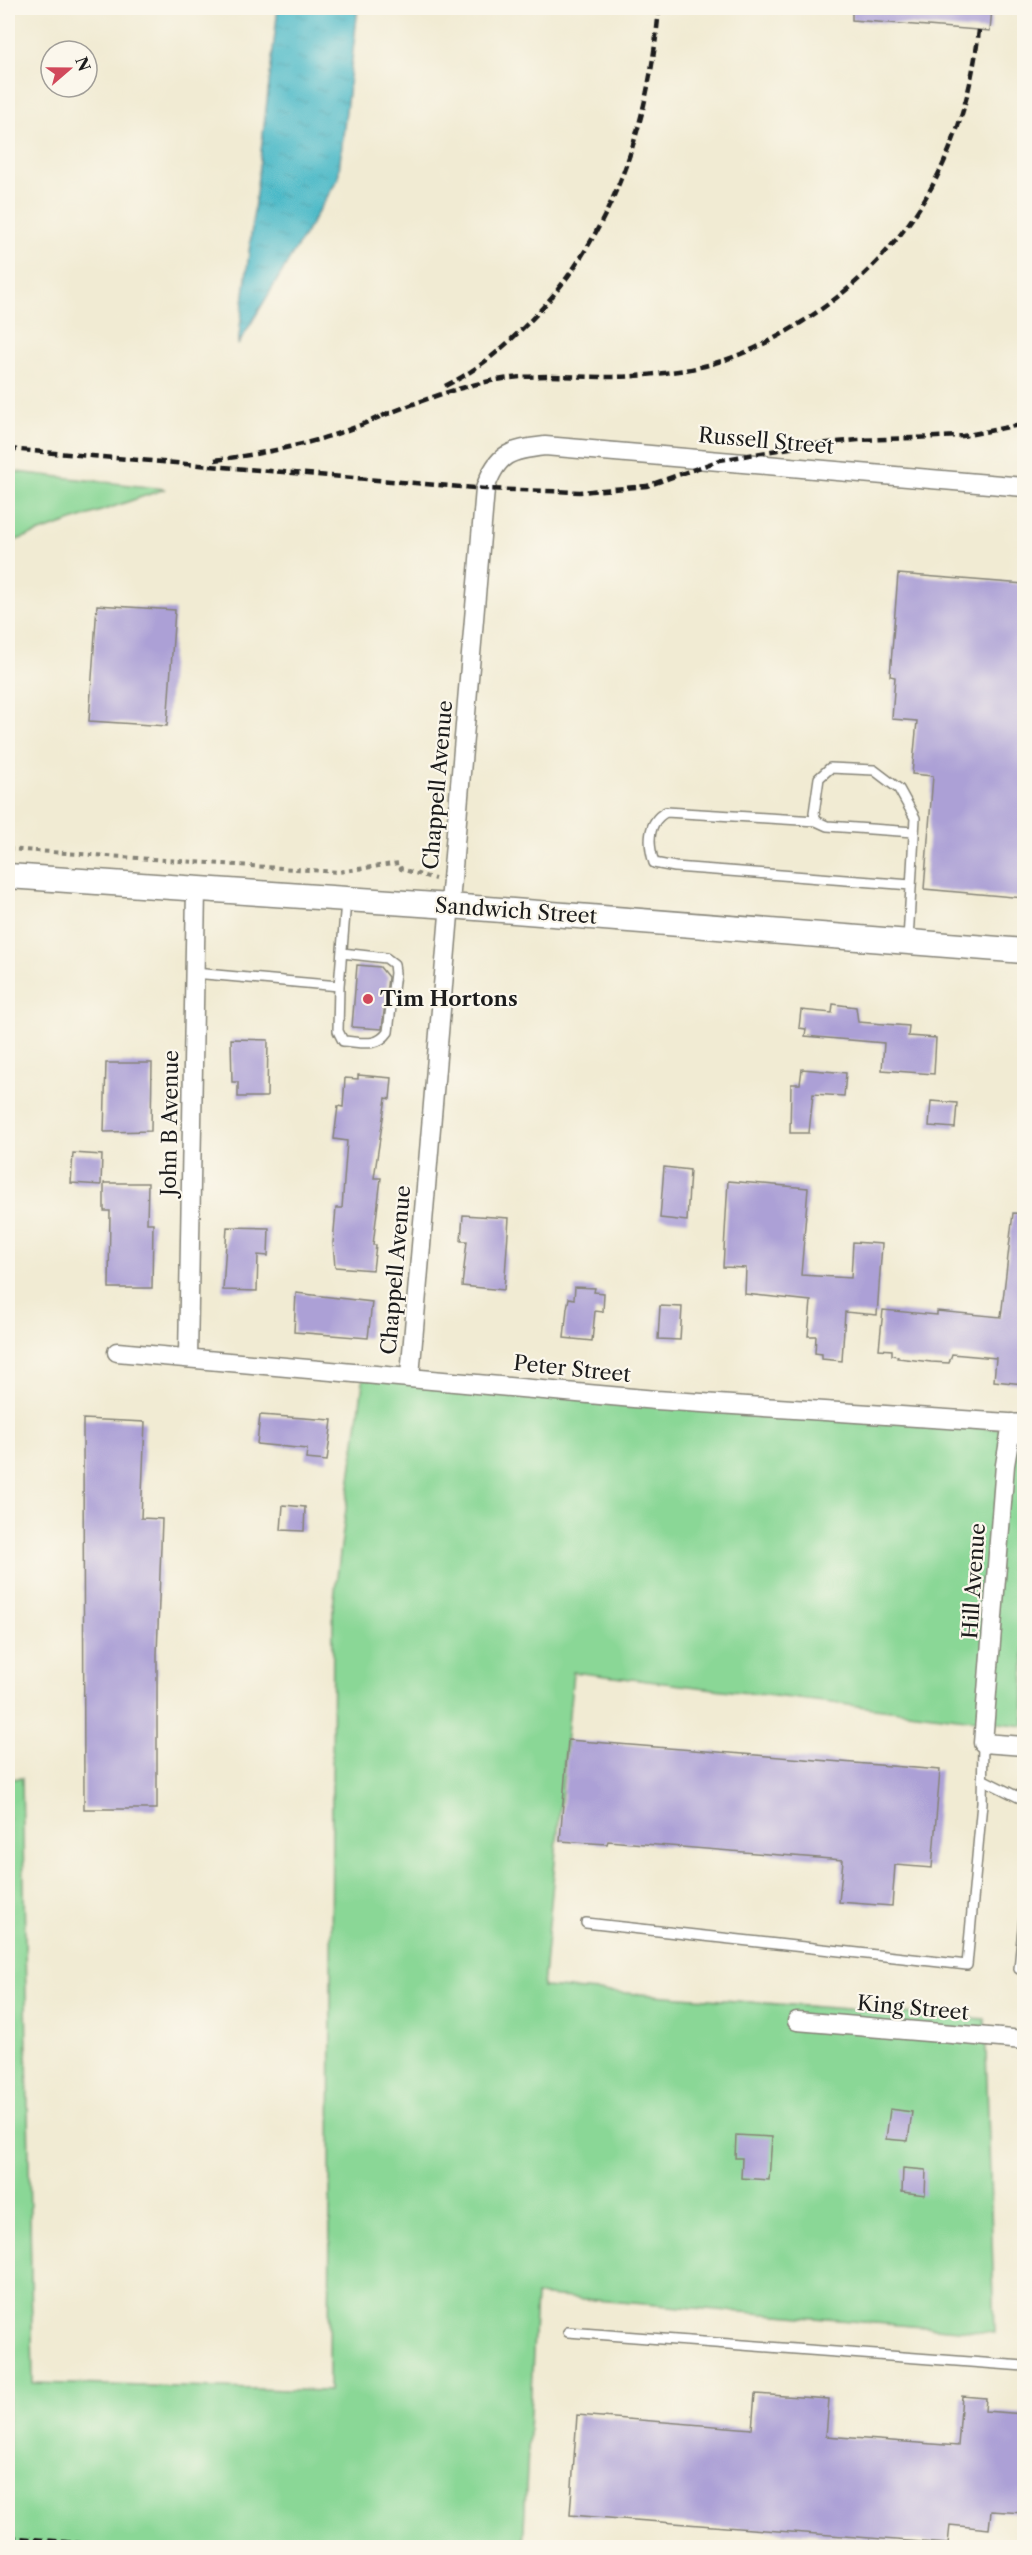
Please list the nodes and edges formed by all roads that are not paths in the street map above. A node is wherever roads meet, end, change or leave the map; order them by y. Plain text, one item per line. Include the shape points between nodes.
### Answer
1 (505, 457) joint
2 (1024, 487) edge
3 (816, 821) junction
4 (914, 832) junction
5 (8, 876) edge
6 (911, 885) junction
7 (196, 889) junction
8 (451, 895) junction
9 (346, 899) junction
10 (908, 942) junction
11 (1024, 951) edge
12 (342, 953) junction
13 (195, 973) junction
14 (339, 986) junction
15 (117, 1352) dead end
16 (188, 1358) junction
17 (410, 1376) junction
18 (1018, 1423) edge
19 (983, 1743) junction
20 (1024, 1746) edge
21 (982, 1779) junction
22 (1024, 1800) edge
23 (1024, 1918) edge
24 (586, 1923) dead end
25 (1024, 1969) edge
26 (797, 2021) dead end
27 (1024, 2040) edge
28 (567, 2332) dead end
29 (1024, 2366) edge

1 - 2 street, Russell Street via 520,449 545,446
1 - 8 street, Chappell Avenue via 492,467 485,489
3 - 4 lane via 827,826
3 - 4 lane via 819,778 830,768 874,770 899,789 915,818
3 - 6 lane via 666,812 651,827 650,851 654,862 675,867
4 - 6 lane
5 - 7 main road, Sandwich Street
6 - 10 lane
7 - 9 main road, Sandwich Street
7 - 13 street, John B Avenue
8 - 9 main road, Sandwich Street
8 - 10 main road, Sandwich Street
8 - 17 street, Chappell Avenue
9 - 12 lane
10 - 11 main road, Sandwich Street
12 - 14 lane
12 - 14 lane via 386,958 394,964 388,1032 383,1040 374,1044 343,1041 338,1030
13 - 14 lane
13 - 16 street, John B Avenue
15 - 16 street, Peter Street
16 - 17 street, Peter Street
17 - 18 street, Peter Street via 656,1400
18 - 19 street, Hill Avenue via 1005,1465
19 - 20 street
19 - 21 lane
21 - 22 lane
21 - 24 lane via 966,1965
23 - 25 lane via 1019,1969
26 - 27 street, King Street
28 - 29 lane

